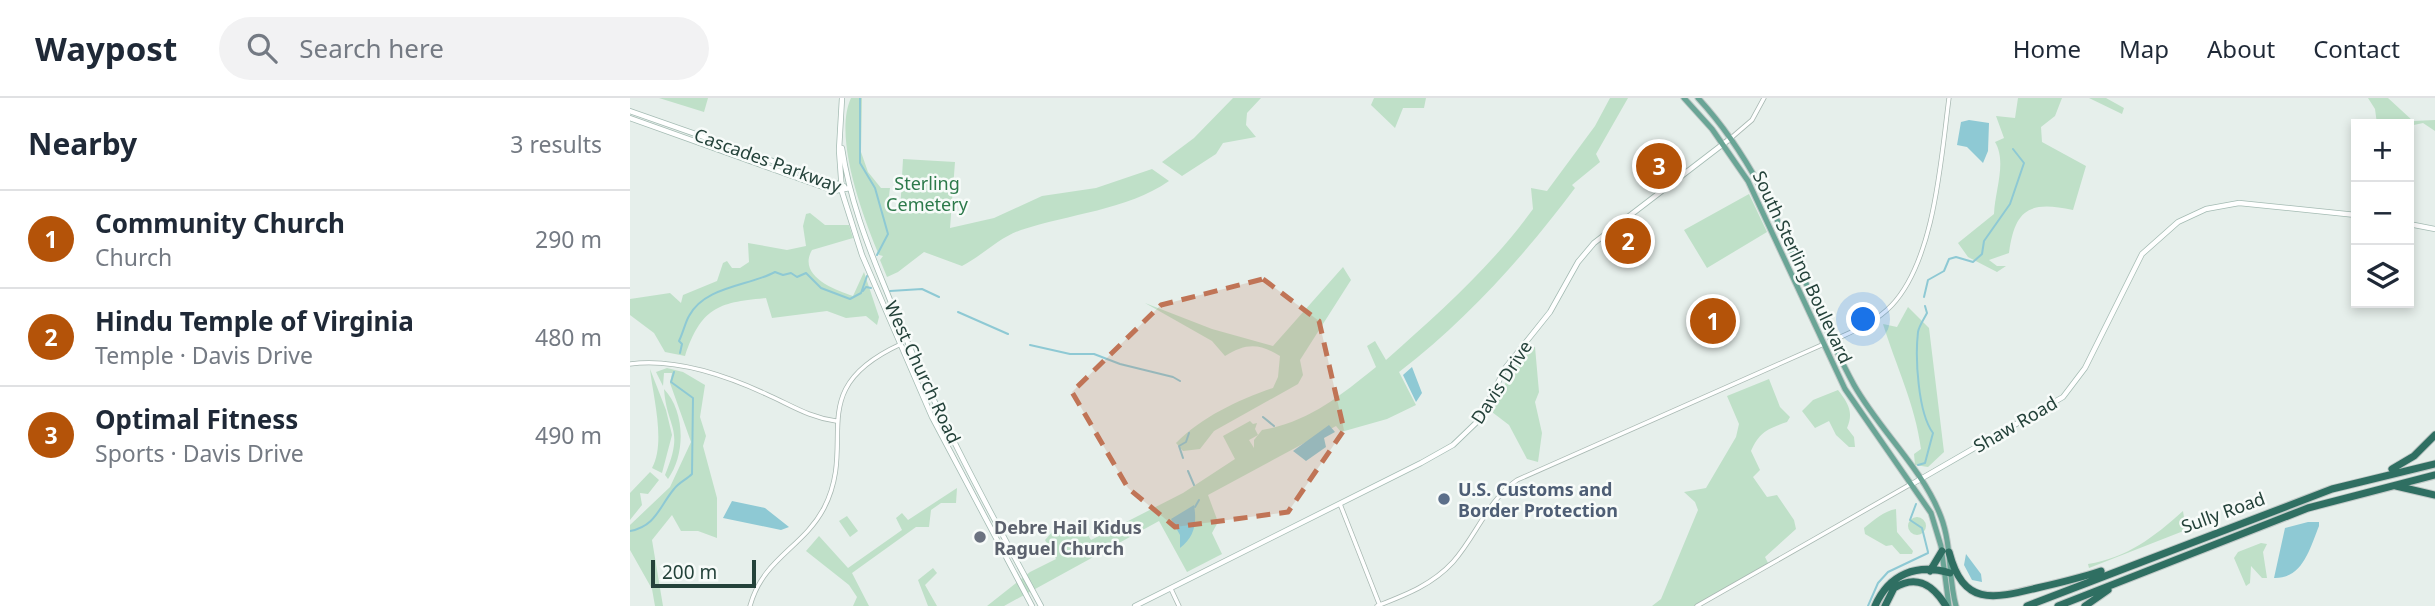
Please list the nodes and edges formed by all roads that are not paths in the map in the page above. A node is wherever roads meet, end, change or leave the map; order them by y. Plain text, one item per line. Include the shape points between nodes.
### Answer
1 (842, 98) edge
2 (1684, 98) edge
3 (1698, 98) edge
4 (1764, 98) edge
5 (1949, 98) edge
6 (630, 111) edge
7 (630, 118) edge
8 (841, 126) junction
9 (1731, 138) junction
10 (1723, 144) junction
11 (842, 188) junction
12 (850, 188) junction
13 (2351, 214) edge
14 (2414, 225) edge
15 (2435, 229) edge
16 (1833, 340) junction
17 (903, 343) junction
18 (1823, 344) junction
19 (630, 364) edge
20 (836, 421) junction
21 (2435, 435) edge
22 (2435, 464) edge
23 (2435, 475) edge
24 (2375, 477) junction
25 (1920, 479) junction
26 (1912, 484) junction
27 (2385, 486) junction
28 (2435, 495) edge
29 (1340, 503) junction
30 (989, 523) junction
31 (1007, 541) junction
32 (1946, 552) junction
33 (2139, 561) junction
34 (1930, 571) junction
35 (1947, 573) junction
36 (2126, 579) junction
37 (1171, 589) junction
38 (750, 606) edge
39 (1032, 606) edge
40 (1041, 606) edge
41 (1135, 606) edge
42 (1179, 606) edge
43 (1379, 606) edge
44 (1697, 606) edge
45 (1875, 606) edge
46 (1885, 606) edge
47 (1947, 606) edge
48 (1956, 606) edge
49 (2027, 606) edge
50 (2058, 606) edge
51 (2085, 606) edge

1 - 8 main road, West Church Road
2 - 10 main road, South Sterling Boulevard
3 - 9 main road, South Sterling Boulevard
4 - 9 street, Davis Drive via 1750,122
5 - 16 street via 1931,219 1910,278 1881,316
6 - 11 main road, Cascades Parkway
7 - 11 main road, Cascades Parkway
8 - 11 main road, West Church Road
8 - 12 main road, West Church Road
9 - 10 main road, Davis Drive
9 - 16 main road, South Sterling Boulevard via 1771,201
10 - 18 main road, South Sterling Boulevard via 1763,208
10 - 29 main road, Davis Drive via 1587,250 1556,303 1506,367 1470,431 1444,451
11 - 12 main road, Cascades Parkway
11 - 17 main road, West Church Road via 862,255
12 - 17 main road, West Church Road
13 - 25 main road, Shaw Road via 2239,203 2206,209 2178,222 2142,254 2085,368 2063,397
14 - 15 main road
16 - 18 street
16 - 25 main road, South Sterling Boulevard via 1868,408
17 - 20 street via 856,374 842,397
17 - 30 main road, West Church Road via 932,417
17 - 31 main road, West Church Road
18 - 26 main road, South Sterling Boulevard via 1860,414
18 - 43 street via 1517,480 1498,495 1442,573
19 - 20 street via 684,366 761,391 805,415
20 - 38 street via 836,468 825,506 807,531 764,573
21 - 24 highway via 2414,456
22 - 24 highway, Sully Road
23 - 27 highway, Sully Road
24 - 33 highway, Sully Road
25 - 26 main road, Shaw Road
25 - 32 main road, South Sterling Boulevard via 1942,519
26 - 32 main road, South Sterling Boulevard via 1931,513
26 - 44 street, Shaw Road
27 - 28 highway
27 - 36 highway, Sully Road via 2290,515
29 - 37 main road, Davis Drive
29 - 43 street
30 - 31 main road
30 - 39 main road, West Church Road
31 - 40 main road, West Church Road
32 - 33 highway via 1964,586 1976,595 1992,598
32 - 34 highway
32 - 35 main road, South Sterling Boulevard
33 - 49 highway, Sully Road
34 - 35 highway
34 - 45 highway via 1895,578
35 - 47 main road, South Sterling Boulevard
35 - 48 main road, South Sterling Boulevard
36 - 50 highway, Sully Road
36 - 51 highway
37 - 41 main road, Davis Drive
37 - 42 street
46 - 47 highway via 1894,588 1915,581 1929,585

